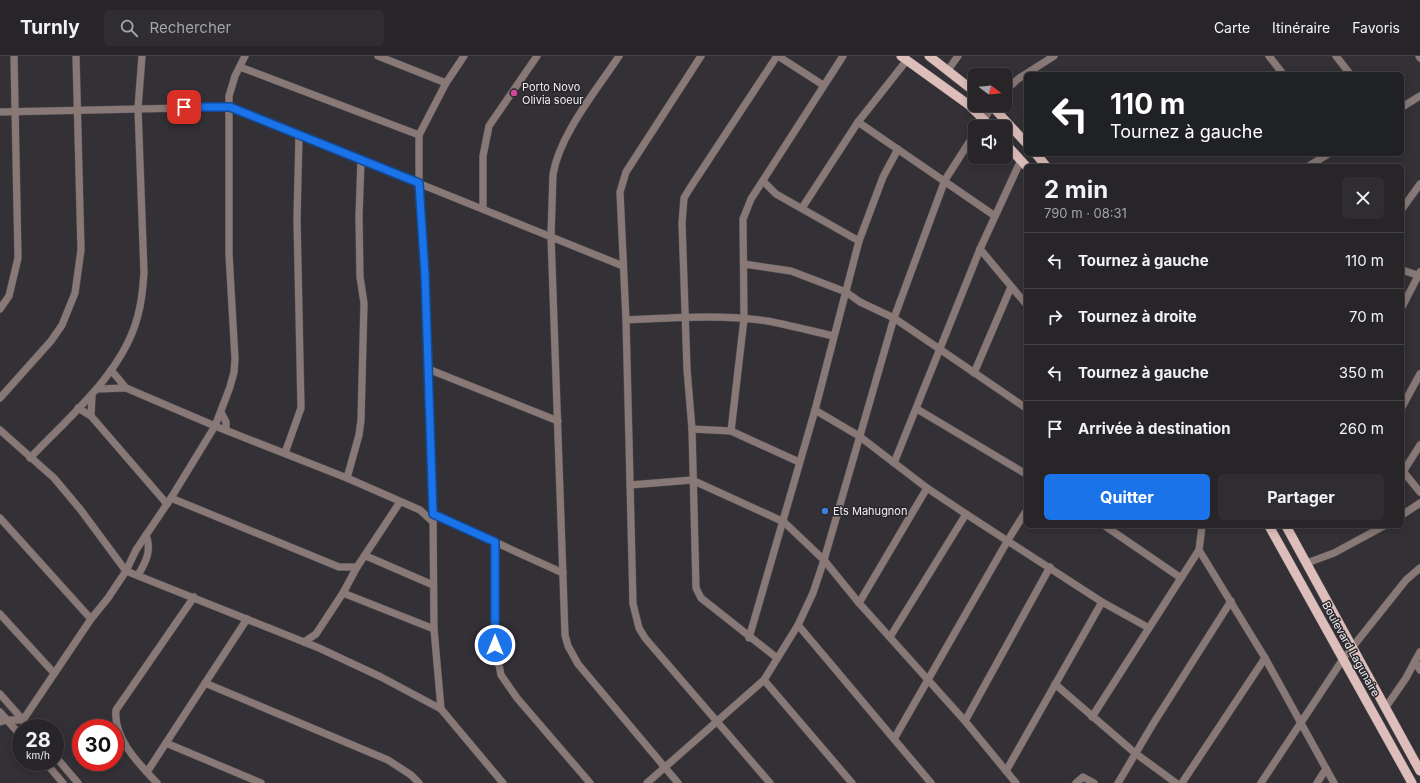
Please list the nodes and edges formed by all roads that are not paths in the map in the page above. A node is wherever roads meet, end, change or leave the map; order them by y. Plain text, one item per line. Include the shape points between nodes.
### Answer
1 (14, 56) edge
2 (76, 56) edge
3 (142, 56) edge
4 (245, 56) edge
5 (378, 56) edge
6 (464, 56) edge
7 (537, 56) edge
8 (619, 56) edge
9 (701, 56) edge
10 (778, 56) edge
11 (843, 56) edge
12 (929, 56) edge
13 (958, 56) edge
14 (1054, 56) edge
15 (1269, 56) edge
16 (1336, 56) edge
17 (904, 58) edge
18 (392, 59) edge
19 (240, 67) junction
20 (948, 70) junction
21 (1029, 72) edge
22 (1281, 72) edge
23 (1348, 72) edge
24 (1024, 75) edge
25 (446, 83) junction
26 (1012, 85) edge
27 (824, 86) junction
28 (968, 86) edge
29 (1420, 96) edge
30 (1404, 106) edge
31 (230, 107) junction
32 (138, 108) junction
33 (76, 110) junction
34 (15, 111) junction
35 (0, 112) edge
36 (998, 112) edge
37 (979, 120) edge
38 (858, 122) junction
39 (299, 135) junction
40 (419, 135) junction
41 (1024, 141) edge
42 (968, 144) edge
43 (898, 149) junction
44 (1012, 150) edge
45 (1038, 156) edge
46 (1325, 156) edge
47 (361, 160) junction
48 (1024, 163) edge
49 (1044, 164) edge
50 (1312, 164) edge
51 (945, 180) junction
52 (763, 181) junction
53 (419, 183) junction
54 (1420, 184) edge
55 (1404, 206) edge
56 (802, 208) junction
57 (483, 209) junction
58 (995, 216) junction
59 (550, 236) junction
60 (859, 241) junction
61 (980, 249) junction
62 (744, 264) junction
63 (623, 266) junction
64 (1404, 270) edge
65 (1419, 274) edge
66 (1011, 287) junction
67 (846, 292) junction
68 (1024, 302) edge
69 (1404, 303) edge
70 (0, 309) edge
71 (686, 318) junction
72 (894, 318) junction
73 (744, 319) junction
74 (626, 320) junction
75 (833, 336) junction
76 (940, 349) junction
77 (428, 369) junction
78 (111, 370) junction
79 (974, 373) junction
80 (1420, 374) edge
81 (126, 388) junction
82 (97, 389) junction
83 (92, 395) junction
84 (0, 398) edge
85 (1404, 403) edge
86 (1024, 407) edge
87 (78, 408) junction
88 (917, 409) junction
89 (815, 410) junction
90 (221, 412) junction
91 (91, 416) junction
92 (558, 421) junction
93 (215, 426) junction
94 (692, 429) junction
95 (0, 430) edge
96 (226, 430) junction
97 (731, 431) junction
98 (859, 436) junction
99 (1420, 445) edge
100 (285, 453) junction
101 (30, 458) junction
102 (799, 462) junction
103 (894, 464) junction
104 (348, 468) junction
105 (1404, 469) edge
106 (1404, 472) edge
107 (1024, 473) edge
108 (339, 475) junction
109 (347, 478) junction
110 (692, 480) junction
111 (630, 486) junction
112 (927, 488) junction
113 (1420, 492) edge
114 (169, 501) junction
115 (400, 502) junction
116 (1420, 503) edge
117 (433, 504) junction
118 (420, 510) junction
119 (1404, 513) edge
120 (433, 514) junction
121 (966, 514) junction
122 (1024, 514) edge
123 (0, 518) edge
124 (433, 522) junction
125 (784, 522) junction
126 (1108, 528) edge
127 (1202, 528) edge
128 (1270, 528) edge
129 (1287, 528) edge
130 (1380, 528) edge
131 (146, 534) junction
132 (1008, 540) junction
133 (495, 542) junction
134 (1199, 550) junction
135 (366, 556) junction
136 (824, 560) junction
137 (1307, 563) junction
138 (339, 567) junction
139 (357, 567) junction
140 (1050, 567) junction
141 (1420, 568) edge
142 (126, 570) junction
143 (563, 573) junction
144 (138, 575) junction
145 (1181, 578) junction
146 (350, 579) junction
147 (433, 585) junction
148 (344, 593) junction
149 (194, 597) junction
150 (1231, 601) junction
151 (1102, 602) junction
152 (859, 603) junction
153 (0, 614) edge
154 (91, 619) junction
155 (247, 619) junction
156 (798, 625) junction
157 (1149, 628) junction
158 (434, 629) junction
159 (316, 634) junction
160 (890, 637) junction
161 (749, 638) junction
162 (304, 642) junction
163 (1353, 647) junction
164 (319, 648) junction
165 (1420, 652) edge
166 (777, 658) junction
167 (1265, 658) junction
168 (1343, 659) junction
169 (1415, 661) junction
170 (1420, 670) edge
171 (54, 673) junction
172 (928, 679) junction
173 (764, 680) junction
174 (205, 683) junction
175 (1055, 684) junction
176 (0, 694) edge
177 (1386, 707) junction
178 (441, 709) junction
179 (0, 712) edge
180 (1092, 717) junction
181 (22, 719) edge
182 (24, 719) edge
183 (3, 721) edge
184 (718, 721) junction
185 (965, 721) junction
186 (1301, 722) junction
187 (12, 728) edge
188 (894, 739) junction
189 (166, 743) junction
190 (1135, 753) junction
191 (64, 767) edge
192 (665, 767) junction
193 (1326, 769) junction
194 (53, 771) edge
195 (1006, 771) junction
196 (1420, 771) edge
197 (146, 772) junction
198 (64, 783) edge
199 (78, 783) edge
200 (157, 783) edge
201 (261, 783) edge
202 (419, 783) edge
203 (503, 783) edge
204 (590, 783) edge
205 (647, 783) edge
206 (678, 783) edge
207 (770, 783) edge
208 (852, 783) edge
209 (931, 783) edge
210 (1016, 783) edge
211 (1076, 783) edge
212 (1094, 783) edge
213 (1118, 783) edge
214 (1176, 783) edge
215 (1182, 783) edge
216 (1261, 783) edge
217 (1317, 783) edge
218 (1334, 783) edge
219 (1412, 783) edge

1 - 34 street
2 - 33 street
3 - 32 street
4 - 19 street
5 - 18 street
6 - 25 street
7 - 57 street via 489,126 483,156
8 - 59 street via 560,150 553,174
9 - 63 street via 621,183
10 - 27 street
10 - 71 street via 684,198 682,223
11 - 27 street
12 - 20 main road
13 - 20 street
14 - 21 street
15 - 22 street
16 - 23 street
17 - 37 main road via 969,105
17 - 38 street
18 - 25 street
19 - 31 street via 231,88
19 - 40 street
20 - 28 main road
24 - 26 street
25 - 40 street
27 - 52 street
29 - 30 street
31 - 32 street
31 - 39 street
31 - 90 street via 229,254 236,359
32 - 33 street
32 - 78 street via 144,273 142,297 132,334
33 - 34 street
33 - 84 street via 81,250 75,293 55,336
34 - 35 street
34 - 70 street via 18,258 11,290
36 - 41 main road
38 - 43 street
38 - 56 street
39 - 47 street
39 - 100 street via 297,219 302,408
40 - 53 street
42 - 51 street
43 - 51 street
43 - 60 street via 883,177
44 - 48 main road
45 - 49 main road
46 - 50 street
47 - 53 street
47 - 104 street via 360,270 364,304 361,420
48 - 58 street
51 - 58 street
51 - 72 street
52 - 56 street via 776,194
52 - 62 street via 747,207 743,219
53 - 57 street
53 - 77 street
54 - 55 street
56 - 60 street
57 - 59 street
58 - 61 street
59 - 63 street
59 - 92 street
60 - 67 street
61 - 66 street
61 - 76 street
62 - 67 street via 791,272
62 - 73 street
63 - 74 street
64 - 65 street
65 - 69 street
66 - 68 street
66 - 79 street
67 - 72 street via 860,302
67 - 75 street
71 - 73 street
71 - 74 street
71 - 94 street
72 - 76 street
72 - 98 street
73 - 75 street via 768,321
73 - 97 street
74 - 111 street
75 - 89 street
76 - 79 street
76 - 88 street
77 - 92 street
77 - 117 street
78 - 81 street
78 - 82 street
79 - 86 street
80 - 85 street
81 - 82 street
81 - 93 street
82 - 83 street
83 - 87 street
83 - 91 street
87 - 91 street
87 - 101 street
88 - 103 street
88 - 107 street
89 - 98 street
89 - 102 street
90 - 93 street
90 - 96 street via 226,422
91 - 114 street
92 - 143 street
93 - 96 street
93 - 114 street
94 - 97 street
94 - 110 street
95 - 101 street
96 - 100 street
97 - 102 street
98 - 103 street
98 - 136 street
99 - 105 street
100 - 108 street
101 - 142 street via 54,478
102 - 125 street
103 - 112 street
104 - 108 street
104 - 109 street
106 - 113 street
108 - 109 street
109 - 115 street
110 - 111 street
110 - 125 street
110 - 161 street via 696,588 701,598
111 - 184 street via 633,604 639,628 653,648
112 - 121 street
112 - 152 street
114 - 131 street
114 - 138 street
115 - 118 street
115 - 135 street
116 - 119 street
117 - 118 street
117 - 120 street
118 - 124 street
120 - 124 street
120 - 133 street
121 - 132 street
121 - 160 street
122 - 132 street
123 - 154 street
124 - 147 street
125 - 136 street
125 - 161 street
126 - 145 street
127 - 134 street
128 - 168 main road, Boulevard Lagunaire
129 - 137 main road, Boulevard Lagunaire
130 - 137 street via 1341,550
131 - 142 street
131 - 144 street via 149,543 148,554
132 - 140 street
132 - 172 street
133 - 143 street
133 - 204 street via 495,645 501,675 517,698
134 - 145 street
134 - 150 street
135 - 139 street
135 - 147 street
136 - 152 street
136 - 156 street via 813,593
137 - 163 main road, Boulevard Lagunaire
138 - 139 street
138 - 146 street
139 - 146 street
140 - 151 street
140 - 185 street
141 - 163 street via 1406,580
142 - 144 street
142 - 154 street
143 - 192 street via 565,635 573,656
144 - 149 street
145 - 157 street
146 - 148 street
147 - 158 street
148 - 158 street
148 - 159 street
149 - 155 street
149 - 197 street via 116,710 118,731
150 - 167 street
150 - 190 street
151 - 157 street
151 - 175 street
152 - 160 street
153 - 171 street
154 - 171 street
155 - 162 street
155 - 174 street
156 - 166 street
156 - 188 street
157 - 180 street
158 - 178 street
159 - 162 street
159 - 164 street
160 - 172 street
161 - 166 street
162 - 164 street
163 - 168 street
163 - 177 main road, Boulevard Lagunaire
164 - 178 street
165 - 169 street
166 - 173 street
167 - 186 street
167 - 215 street
168 - 186 street
168 - 219 main road, Boulevard Lagunaire
169 - 170 street
169 - 177 street
171 - 182 street
172 - 185 street
172 - 188 street
173 - 184 street
173 - 208 street
174 - 189 street
174 - 202 street via 388,760
175 - 180 street
175 - 195 street
176 - 181 street
177 - 196 main road, Boulevard Lagunaire
178 - 203 street
179 - 183 street
180 - 190 street
183 - 187 street
184 - 192 street
184 - 207 street
185 - 195 street
186 - 193 street
186 - 216 street
188 - 209 street
189 - 197 street
189 - 201 street
190 - 213 street
190 - 214 street
191 - 199 street
192 - 205 street
192 - 206 street
193 - 217 street
193 - 218 street
194 - 198 street
195 - 210 street
197 - 200 street
211 - 212 street via 1083,777

